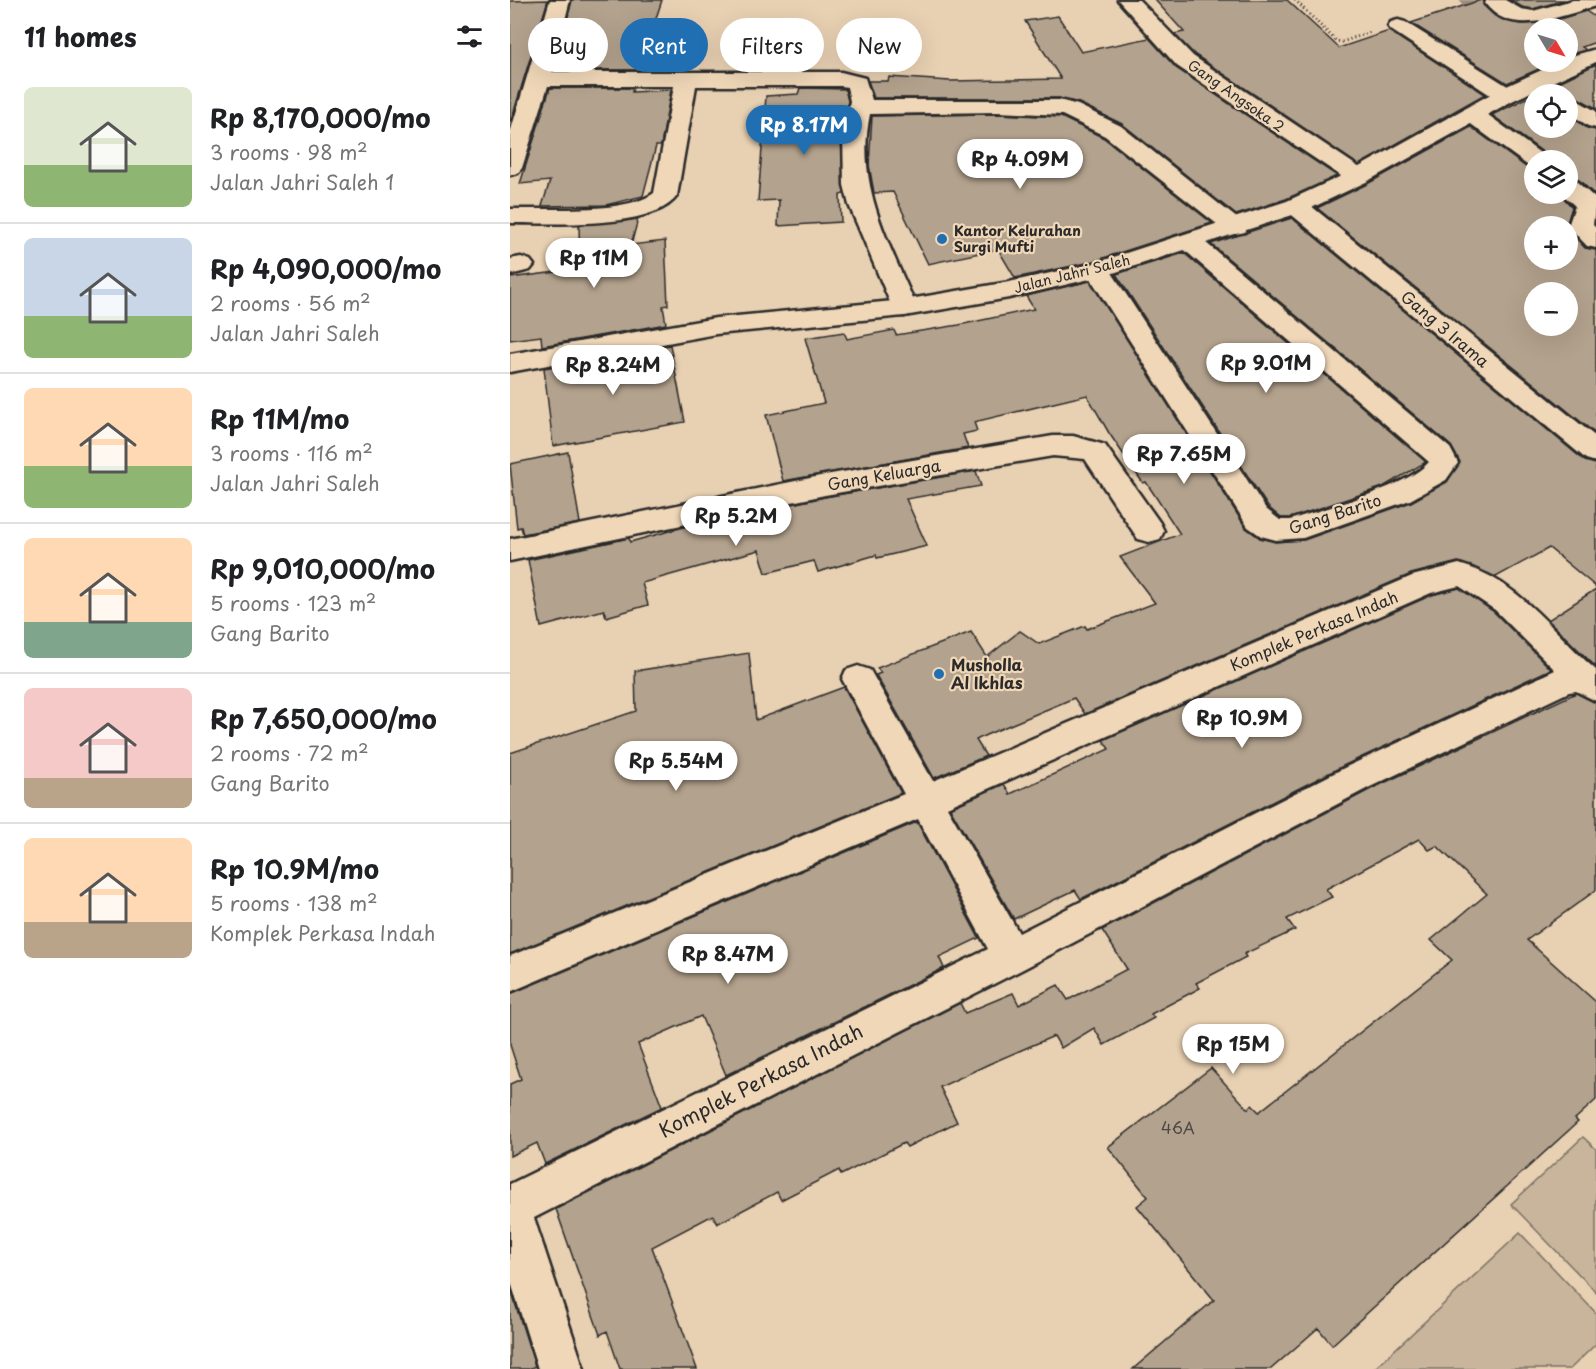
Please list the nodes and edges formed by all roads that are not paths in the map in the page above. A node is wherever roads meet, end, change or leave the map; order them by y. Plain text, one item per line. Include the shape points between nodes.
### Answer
1 (560, 0) edge
2 (1128, 0) edge
3 (1596, 0) edge
4 (1495, 3) dead end
5 (1398, 26) road end
6 (1588, 57) edge
7 (539, 79) junction
8 (686, 80) junction
9 (1535, 80) junction
10 (1541, 84) edge
11 (1506, 95) junction
12 (860, 107) junction
13 (1578, 109) edge
14 (1472, 114) junction
15 (1596, 121) edge
16 (1524, 152) edge
17 (510, 168) edge
18 (1358, 177) junction
19 (1578, 195) edge
20 (1296, 206) junction
21 (510, 216) edge
22 (1236, 227) junction
23 (1596, 241) edge
24 (1190, 242) junction
25 (1098, 270) junction
26 (904, 308) junction
27 (510, 363) edge
28 (1596, 452) edge
29 (1149, 531) dead end
30 (510, 550) edge
31 (858, 679) dead end
32 (1589, 683) edge
33 (924, 801) junction
34 (1012, 956) junction
35 (510, 975) edge
36 (510, 1209) edge
37 (561, 1369) edge

1 - 7 street
2 - 18 street, Gang Angsoka 2 via 1185,61
3 - 4 street via 1533,17 1516,15
5 - 11 street
6 - 9 street, Jalan Jahri Saleh
7 - 8 street
7 - 17 street
8 - 12 street via 849,80 860,88
8 - 21 street via 665,196 660,202 632,211
9 - 10 street
9 - 11 street, Jalan Jahri Saleh
11 - 14 street, Jalan Jahri Saleh
12 - 22 street via 997,105 1070,110 1113,131
12 - 26 street via 854,135 856,185
13 - 15 street
14 - 16 street
14 - 18 street, Jalan Jahri Saleh
18 - 20 street, Jalan Jahri Saleh
19 - 23 street via 1588,205 1580,226
20 - 22 street, Jalan Jahri Saleh
20 - 28 street, Gang 3 Irama
22 - 24 street, Jalan Jahri Saleh
24 - 25 street, Jalan Jahri Saleh
24 - 25 street, Gang Barito via 1443,458 1435,475 1389,496 1292,530 1268,527 1256,516
25 - 26 street, Jalan Jahri Saleh
26 - 27 street, Jalan Jahri Saleh via 716,326
29 - 30 street, Gang Keluarga via 1095,452 1053,446 825,485
31 - 33 street
32 - 33 street, Komplek Perkasa Indah via 1517,611 1476,581 1460,575 1390,597
32 - 34 street, Komplek Perkasa Indah via 1564,680 1537,692 1358,777
33 - 34 street
33 - 35 street, Komplek Perkasa Indah
34 - 36 street, Komplek Perkasa Indah
36 - 37 street, Komplek Perkasa Indah

